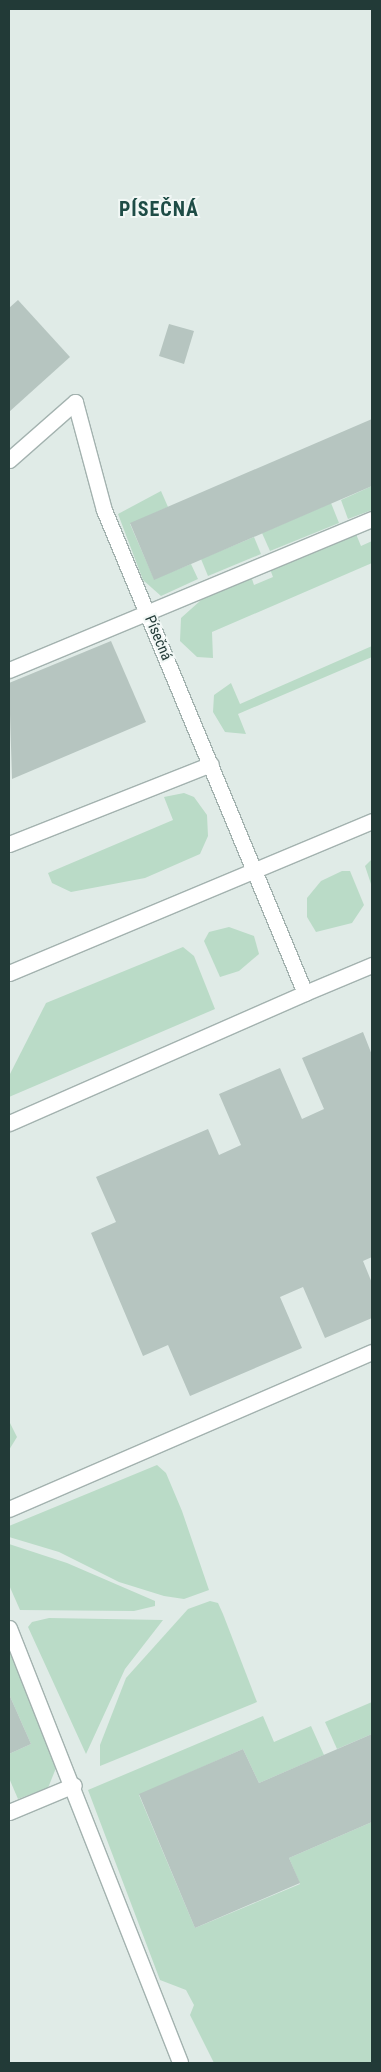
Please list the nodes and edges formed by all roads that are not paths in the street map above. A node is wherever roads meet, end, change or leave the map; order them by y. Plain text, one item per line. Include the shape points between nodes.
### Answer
1 (9, 460) edge
2 (372, 519) edge
3 (146, 610) junction
4 (9, 670) edge
5 (211, 764) junction
6 (372, 821) edge
7 (9, 844) edge
8 (255, 869) junction
9 (372, 965) edge
10 (9, 973) edge
11 (305, 993) junction
12 (9, 1123) edge
13 (372, 1352) edge
14 (9, 1509) edge
15 (9, 1628) edge
16 (74, 1785) junction
17 (9, 1812) edge
18 (180, 2063) edge

1 - 3 street, Písečná via 75,402 104,510
2 - 3 street
3 - 4 street
3 - 5 street, Písečná
5 - 7 street
5 - 8 street, Písečná
6 - 8 street
8 - 10 street
8 - 11 street, Písečná
9 - 11 street
11 - 12 street
13 - 14 street
15 - 16 street
16 - 17 street
16 - 18 street

